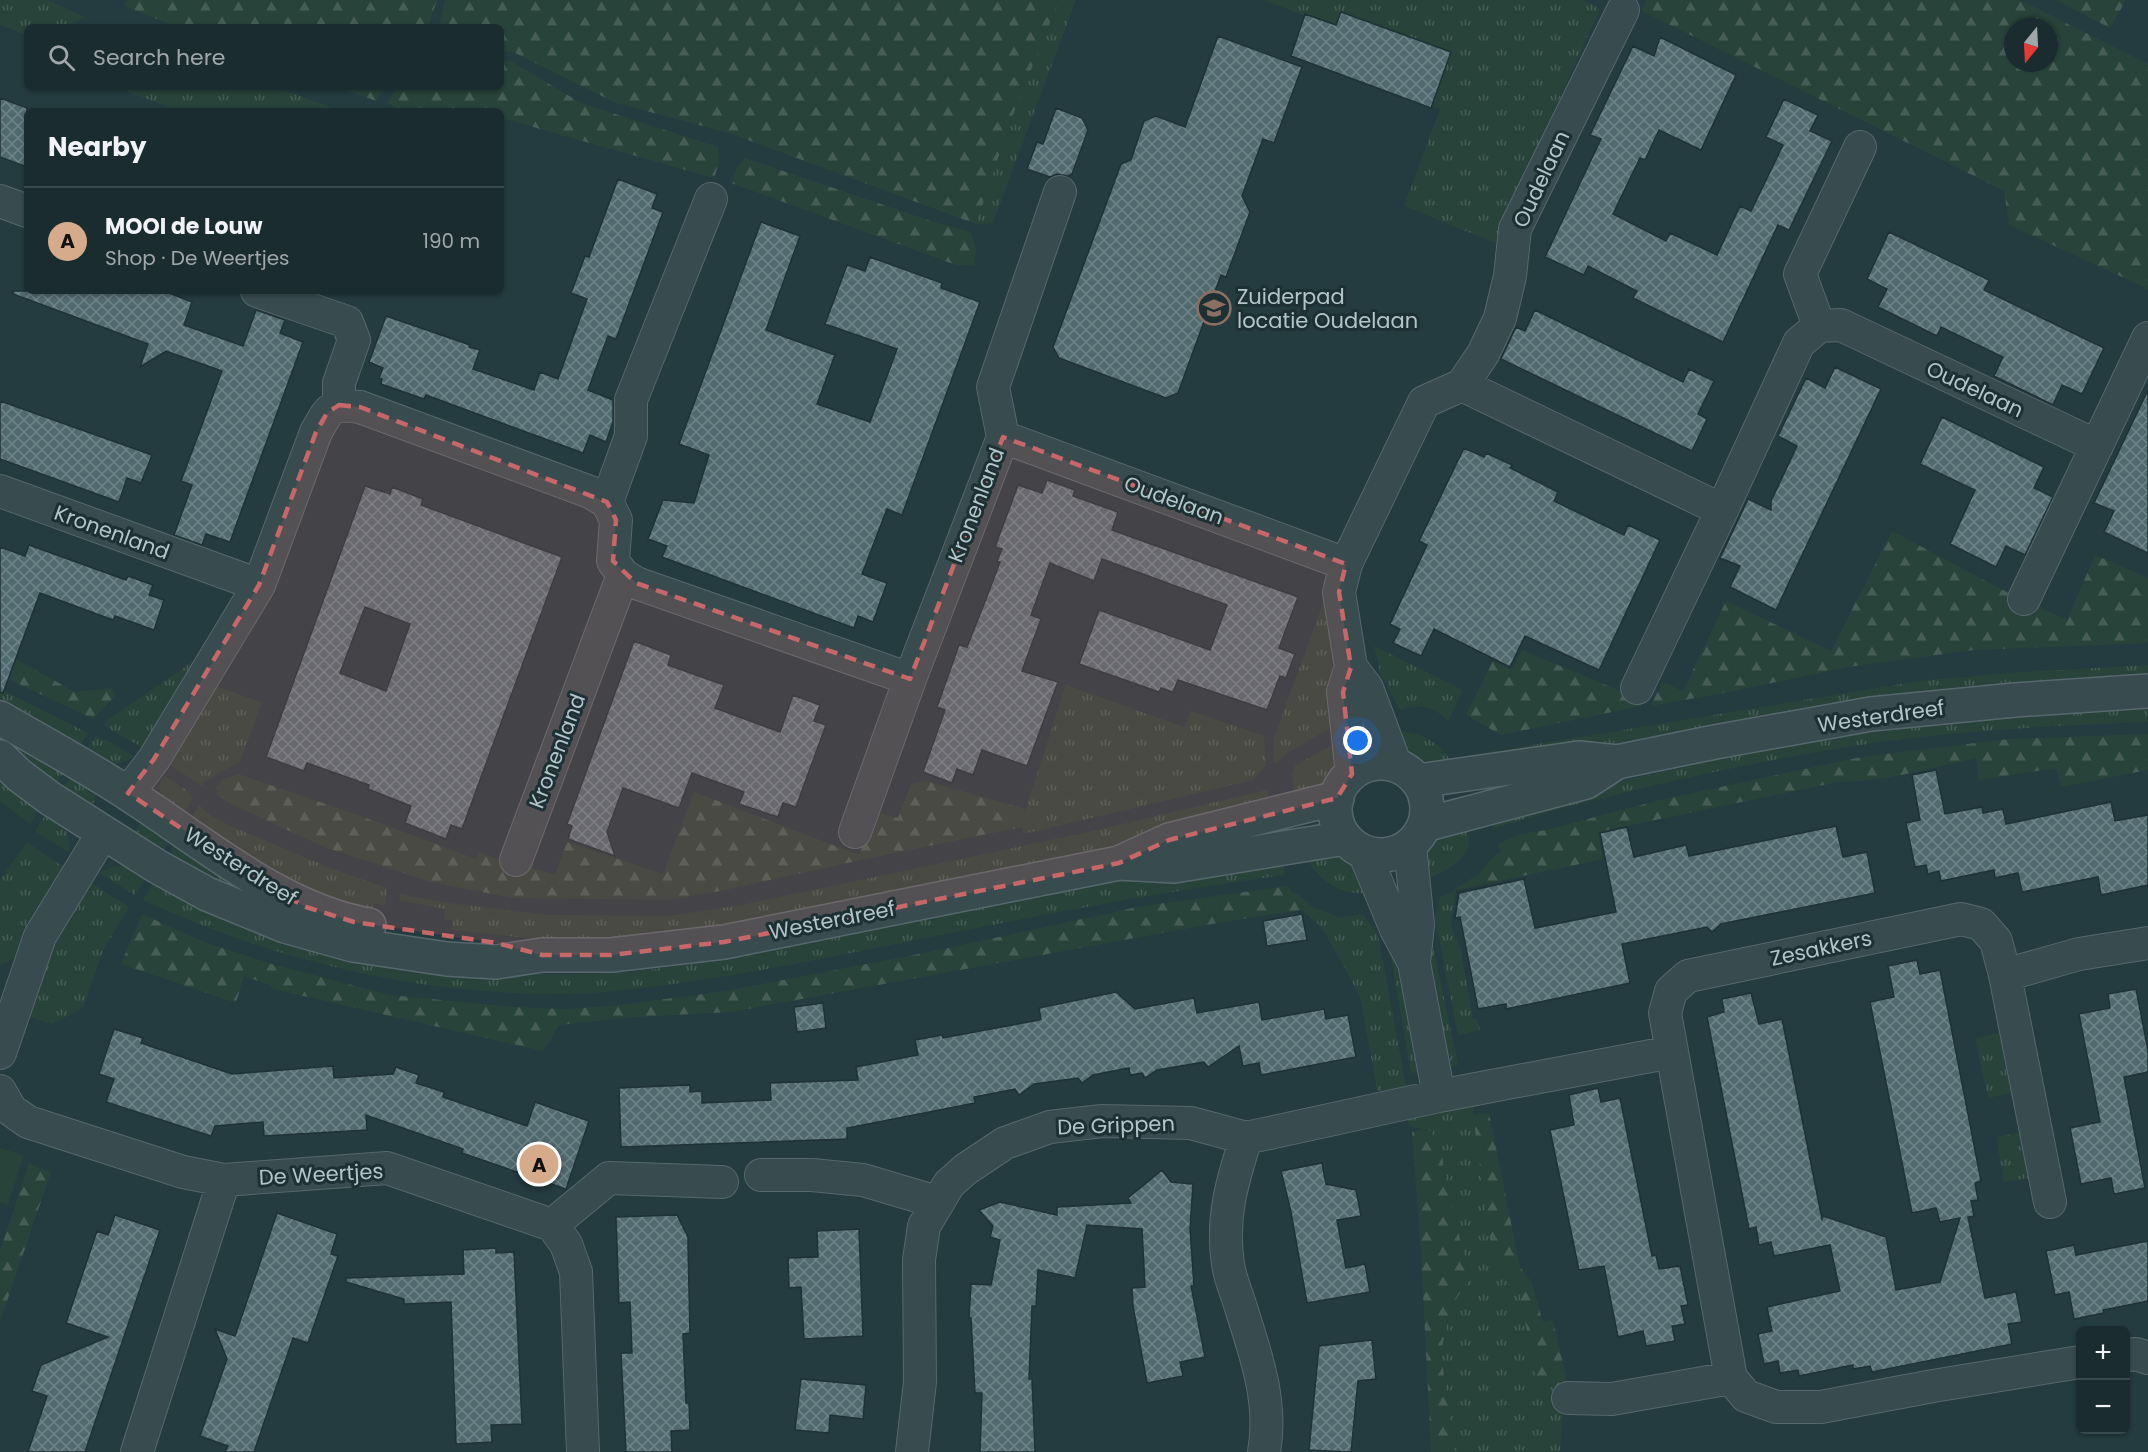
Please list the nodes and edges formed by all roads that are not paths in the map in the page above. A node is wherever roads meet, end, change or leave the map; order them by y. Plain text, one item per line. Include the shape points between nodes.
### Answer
1 (1623, 10) dead end
2 (1860, 147) dead end
3 (1060, 192) dead end
4 (711, 199) dead end
5 (0, 201) edge
6 (24, 210) edge
7 (266, 294) edge
8 (1819, 326) junction
9 (2148, 338) edge
10 (1462, 385) junction
11 (339, 405) junction
12 (1003, 437) junction
13 (2097, 446) junction
14 (0, 491) edge
15 (607, 502) junction
16 (1722, 510) junction
17 (1346, 564) junction
18 (623, 575) junction
19 (259, 585) junction
20 (2024, 599) dead end
21 (1351, 667) junction
22 (910, 679) junction
23 (1636, 688) dead end
24 (2148, 691) edge
25 (0, 718) edge
26 (0, 757) edge
27 (1617, 762) junction
28 (1407, 774) junction
29 (1344, 786) junction
30 (128, 793) junction
31 (103, 832) junction
32 (855, 832) dead end
33 (1417, 835) junction
34 (1354, 845) junction
35 (516, 860) dead end
36 (1119, 863) junction
37 (2148, 943) edge
38 (542, 955) junction
39 (1414, 963) junction
40 (2005, 975) junction
41 (12, 979) edge
42 (1672, 1052) junction
43 (0, 1053) edge
44 (0, 1091) edge
45 (1439, 1096) junction
46 (1246, 1138) junction
47 (761, 1174) dead end
48 (224, 1180) junction
49 (722, 1182) dead end
50 (937, 1202) junction
51 (2050, 1203) dead end
52 (552, 1225) junction
53 (2130, 1355) edge
54 (2148, 1358) edge
55 (2076, 1363) edge
56 (1731, 1378) junction
57 (1568, 1398) dead end
58 (137, 1452) edge
59 (583, 1452) edge
60 (912, 1452) edge
61 (1264, 1452) edge

1 - 10 street, Oudelaan via 1515,229 1500,318
2 - 8 street via 1800,274
3 - 12 street, Kronenland via 993,387
4 - 15 street via 631,400 632,436
5 - 6 street
7 - 11 street via 347,322 354,340 339,383
8 - 13 street, Oudelaan via 1841,325
8 - 16 street via 1799,343
9 - 13 street
10 - 16 street
10 - 17 street via 1424,402
11 - 15 street via 360,407 590,492
11 - 19 street via 327,413 316,432
12 - 17 street, Oudelaan
12 - 22 street, Kronenland
13 - 20 street
14 - 19 street, Kronenland
15 - 18 street via 616,520 613,561
16 - 23 street
17 - 21 street via 1339,592
18 - 22 street via 636,583
18 - 35 street, Kronenland
19 - 30 street via 154,759
21 - 28 street via 1367,688
21 - 29 street via 1343,692
22 - 32 street, Kronenland
24 - 27 street, Westerdreef via 1870,714
25 - 30 street, Westerdreef
26 - 31 street, Westerdreef via 51,799
27 - 28 street, Westerdreef via 1579,758
27 - 33 street, Westerdreef via 1586,782
28 - 29 street via 1381,763 1365,766
28 - 33 street via 1425,795 1427,810
29 - 34 street via 1335,815 1339,827
29 - 36 street, Westerdreef via 1169,840
30 - 31 street
30 - 38 street, Westerdreef via 270,888 306,907 354,922 497,943
31 - 38 street, Westerdreef via 207,894 285,926 353,945 447,959 496,962
31 - 41 street
33 - 34 street via 1396,853 1380,855
33 - 39 street via 1418,925
34 - 36 street, Westerdreef via 1174,866
34 - 39 street
36 - 38 street, Westerdreef via 724,942 611,955
37 - 40 street via 2079,954
39 - 45 street
40 - 42 street, Zesakkers via 1996,941 1981,924 1961,919 1688,976 1671,991 1665,1013
40 - 51 street, Zesakkers
41 - 43 street
42 - 45 street
42 - 56 street, Zesakkers
44 - 48 street, De Weertjes via 11,1110 28,1122 183,1172
45 - 46 street, De Grippen
46 - 50 street, De Grippen via 1191,1123 1102,1121 1050,1127 1005,1143 966,1169
46 - 61 street via 1224,1226 1228,1267 1260,1366 1268,1430
47 - 50 street via 863,1180
48 - 52 street, De Weertjes via 387,1168
48 - 58 street
49 - 52 street via 609,1178
50 - 60 street, De Grippen via 924,1226 919,1260 920,1382
52 - 59 street via 566,1244 576,1272
53 - 54 street
55 - 56 street via 1821,1407 1776,1407 1746,1396
56 - 57 street via 1612,1399

